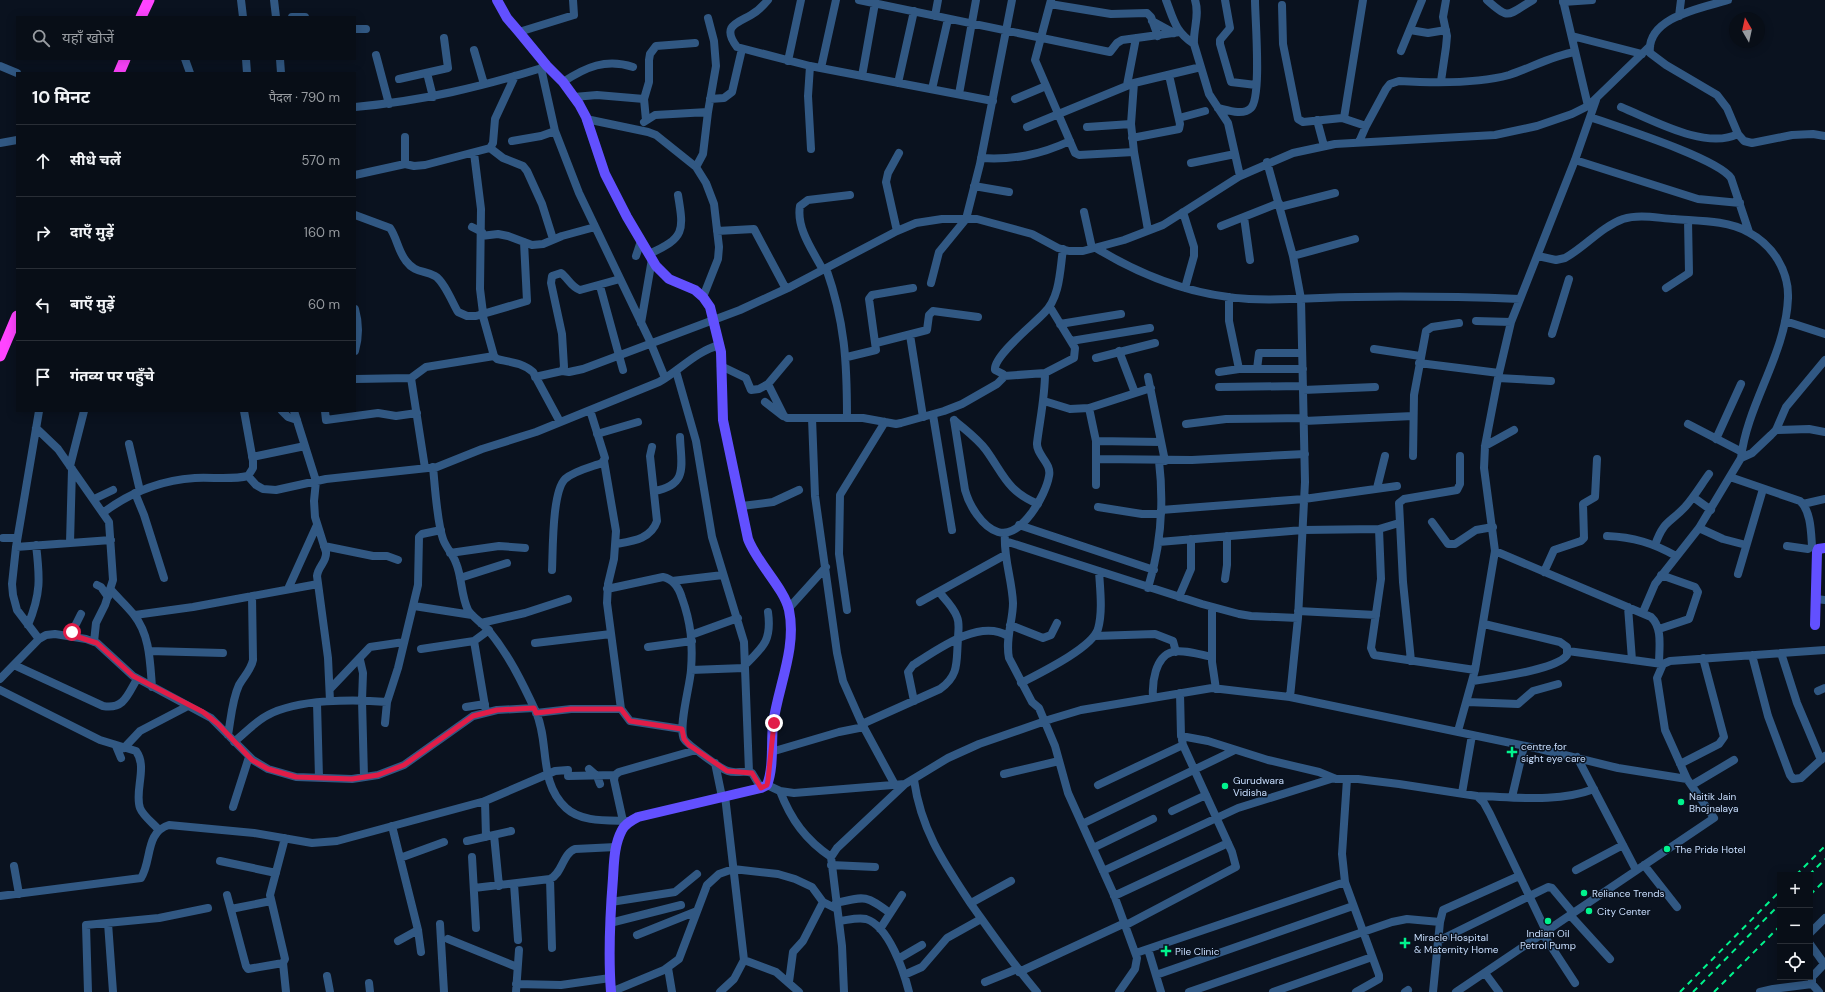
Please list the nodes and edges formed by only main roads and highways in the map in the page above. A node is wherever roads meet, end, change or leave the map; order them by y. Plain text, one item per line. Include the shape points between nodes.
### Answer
1 (149, 0) edge
2 (497, 0) edge
3 (141, 16) edge
4 (125, 60) edge
5 (119, 72) edge
6 (16, 318) edge
7 (0, 356) edge
8 (1825, 548) edge
9 (1821, 600) edge
10 (1816, 625) dead end
11 (611, 992) edge

1 - 3 highway
2 - 11 main road via 507,18 544,67 563,82 574,97 586,120 605,174 650,256 669,278 695,290 710,307 720,345 723,420 753,552 780,593 788,609 791,628 764,786 638,817 627,821 622,829 616,847 611,902
4 - 5 highway
6 - 7 highway
8 - 9 main road via 1818,549 1817,552
9 - 10 main road

